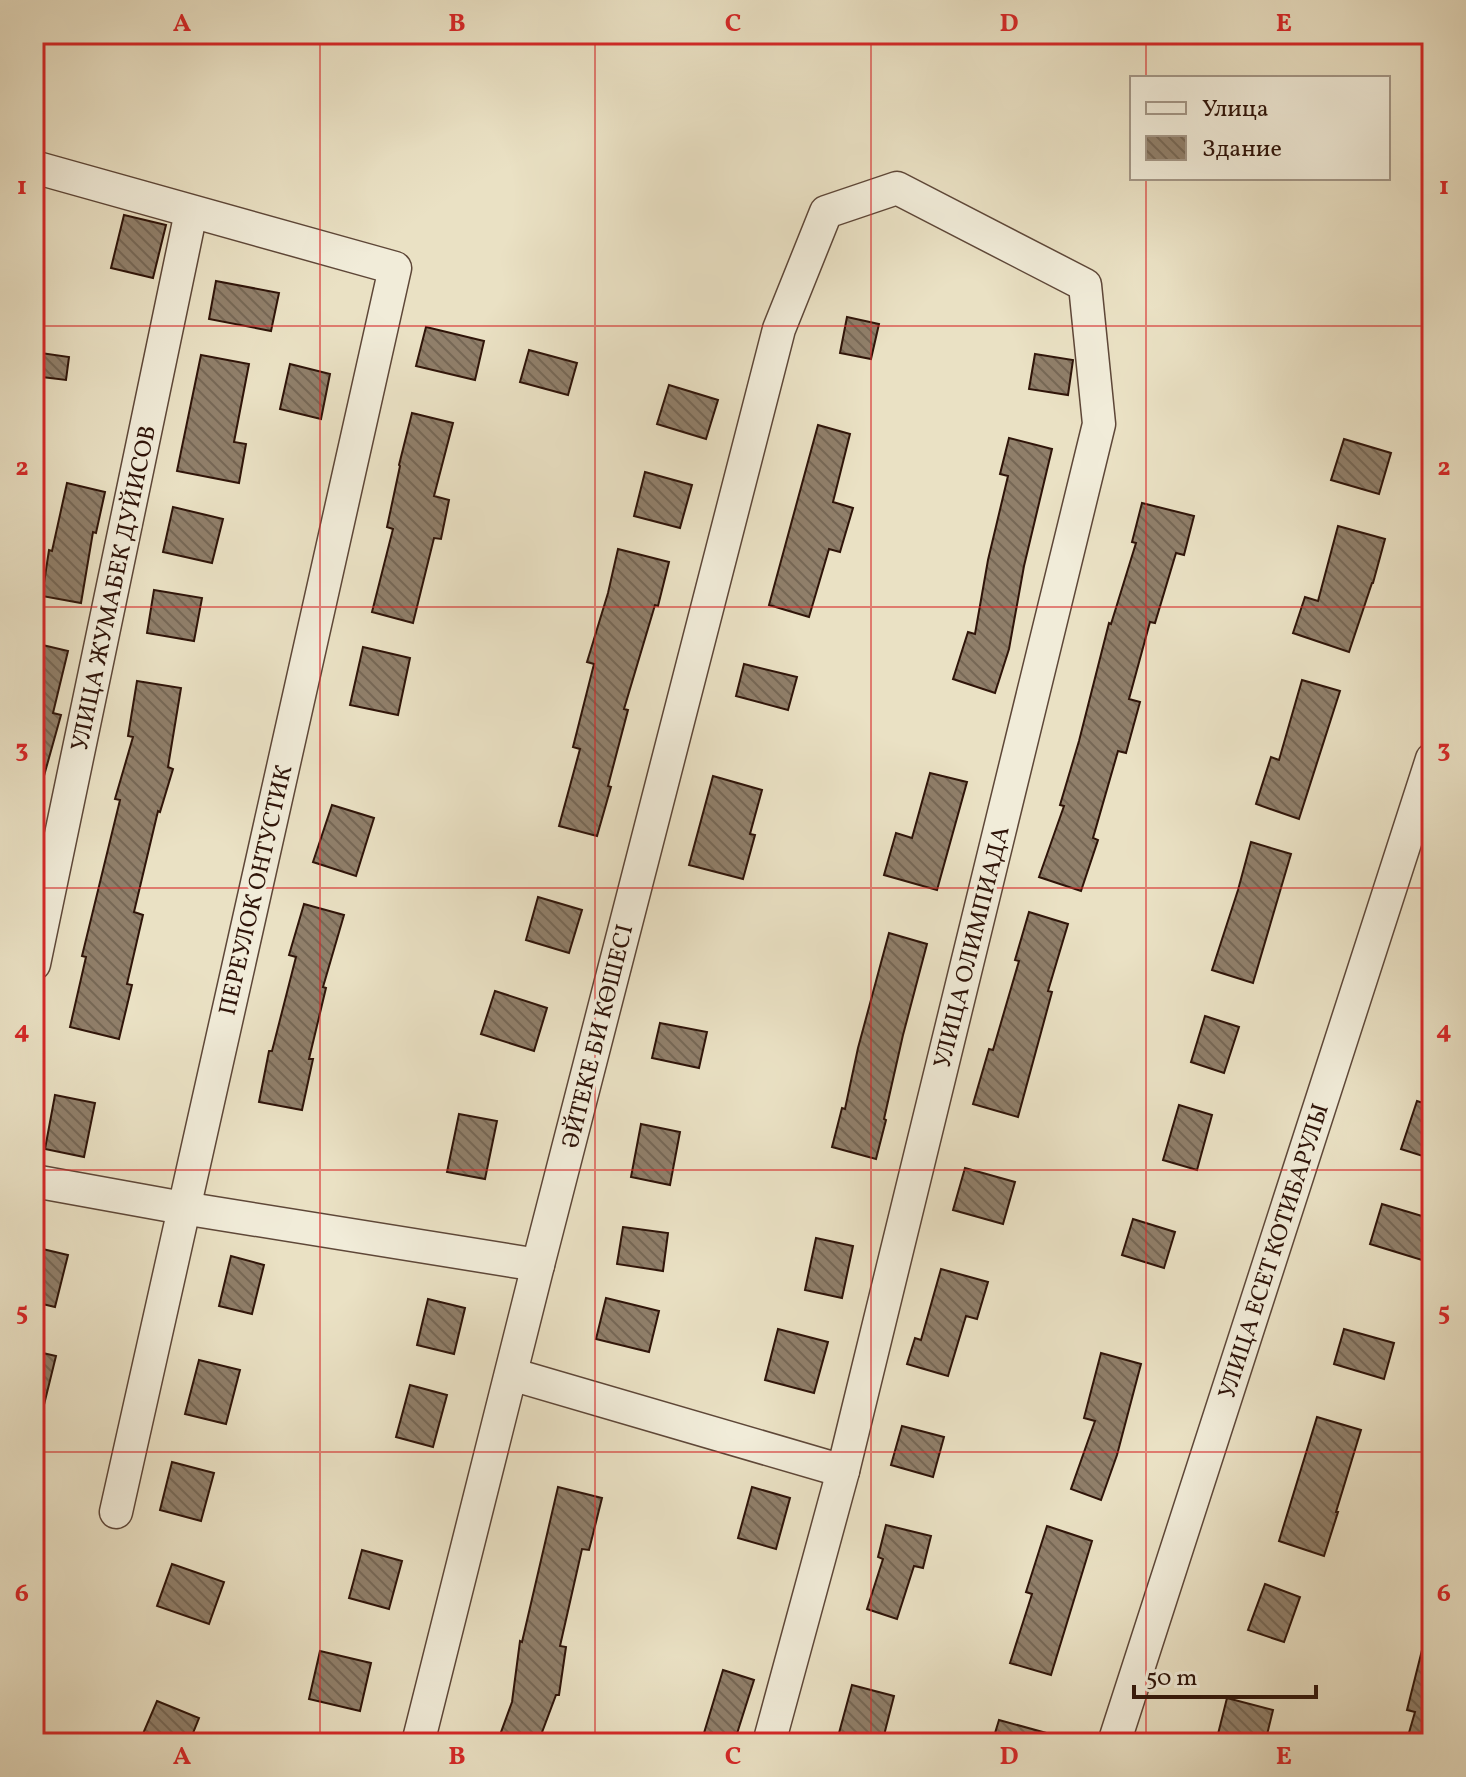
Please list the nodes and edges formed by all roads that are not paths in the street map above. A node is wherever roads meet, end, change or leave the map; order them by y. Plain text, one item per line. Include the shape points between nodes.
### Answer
1 (34, 167) edge
2 (191, 212) junction
3 (1099, 424) joint
4 (1432, 759) edge
5 (34, 964) edge
6 (34, 1181) edge
7 (183, 1208) junction
8 (538, 1265) junction
9 (511, 1374) junction
10 (843, 1471) junction
11 (116, 1512) dead end
12 (418, 1743) edge
13 (769, 1743) edge
14 (1114, 1743) edge

1 - 2 street
2 - 5 street, УЛИЦА ЖУМАБЕК ДУЙИСОВ
2 - 7 street, ПЕРЕУЛОК ОНТУСТИК via 395,268
3 - 8 street, ӘЙТЕКЕ БИ КӨШЕСІ via 1085,285 897,188 826,212 779,329
3 - 10 street, УЛИЦА ОЛИМПИАДА
4 - 14 street, УЛИЦА ЕСЕТ КОТИБАРУЛЫ
6 - 7 street
7 - 8 street
7 - 11 street, ПЕРЕУЛОК ОНТУСТИК
8 - 9 street, ӘЙТЕКЕ БИ КӨШЕСІ
9 - 10 street
9 - 12 street, ӘЙТЕКЕ БИ КӨШЕСІ
10 - 13 street, УЛИЦА ОЛИМПИАДА

